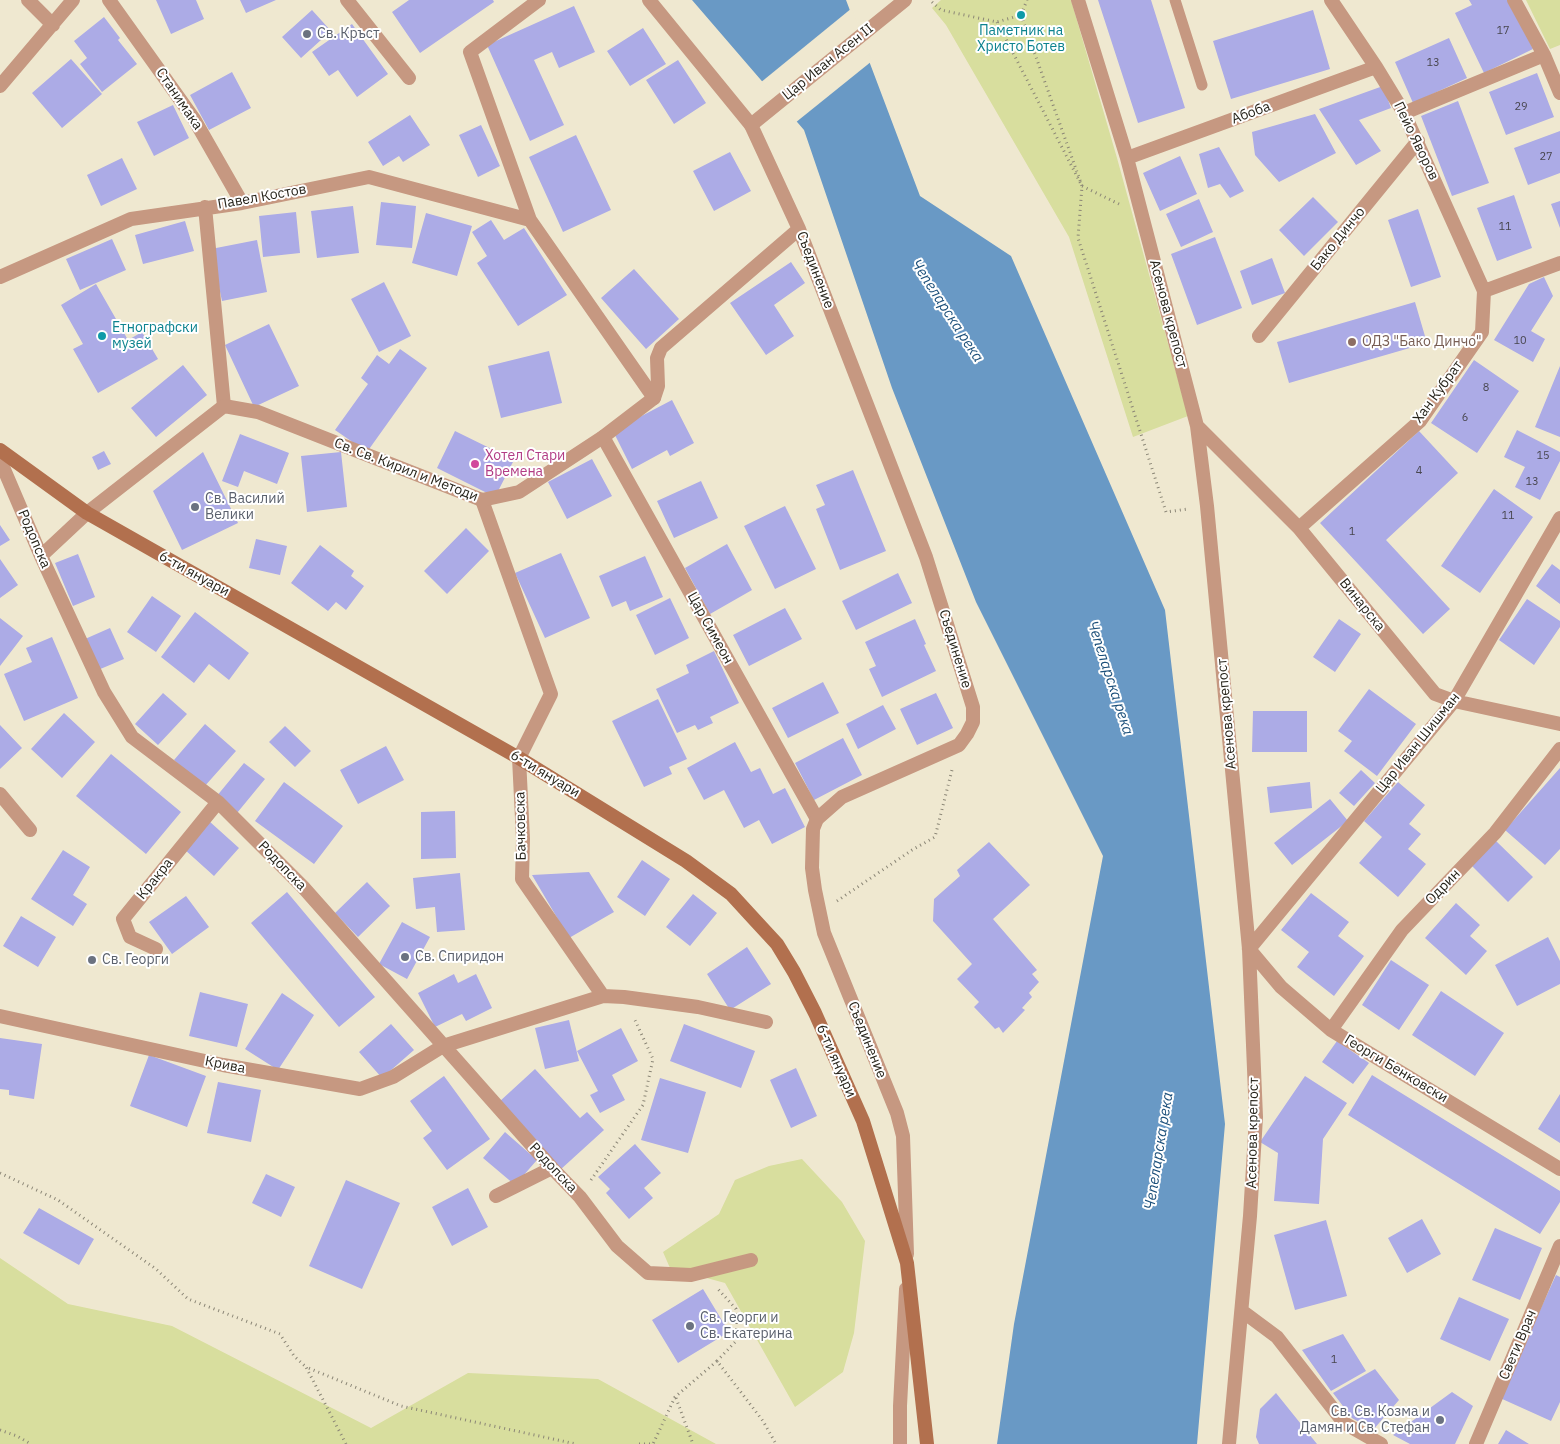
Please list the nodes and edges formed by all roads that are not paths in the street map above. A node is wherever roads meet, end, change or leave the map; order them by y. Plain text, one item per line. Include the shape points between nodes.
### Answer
1 (28, 0) edge
2 (73, 0) edge
3 (109, 0) edge
4 (347, 0) edge
5 (539, 0) edge
6 (649, 0) edge
7 (905, 0) edge
8 (1078, 0) edge
9 (1175, 0) edge
10 (1331, 0) edge
11 (1514, 0) edge
12 (53, 25) junction
13 (1544, 55) junction
14 (1376, 67) junction
15 (409, 78) dead end
16 (1202, 85) dead end
17 (0, 86) edge
18 (1560, 93) edge
19 (1404, 113) junction
20 (751, 125) junction
21 (1418, 141) junction
22 (1127, 158) junction
23 (242, 203) junction
24 (205, 207) junction
25 (530, 220) junction
26 (799, 229) junction
27 (1560, 263) edge
28 (0, 277) edge
29 (1484, 291) junction
30 (1259, 336) dead end
31 (654, 398) junction
32 (224, 406) junction
33 (1197, 426) junction
34 (603, 437) junction
35 (0, 450) edge
36 (0, 460) edge
37 (482, 500) junction
38 (87, 514) junction
39 (1560, 518) edge
40 (1299, 528) junction
41 (41, 556) junction
42 (1454, 701) junction
43 (1560, 724) edge
44 (1560, 749) edge
45 (519, 758) junction
46 (0, 794) edge
47 (218, 802) junction
48 (818, 819) junction
49 (30, 830) dead end
50 (156, 949) dead end
51 (1249, 949) junction
52 (603, 996) junction
53 (0, 1016) edge
54 (766, 1022) dead end
55 (1331, 1030) junction
56 (443, 1046) junction
57 (552, 1168) junction
58 (1560, 1168) edge
59 (496, 1196) dead end
60 (1560, 1246) edge
61 (752, 1260) dead end
62 (1557, 1261) edge
63 (907, 1263) junction
64 (1242, 1311) junction
65 (900, 1444) edge
66 (927, 1444) edge
67 (1229, 1444) edge
68 (1381, 1444) edge
69 (1476, 1444) edge

1 - 12 street
2 - 12 street
3 - 23 street, Станимака via 194,119
4 - 15 street
5 - 25 street via 470,52
6 - 20 street, Съединение
7 - 20 street, Цар Иван Асен II
8 - 22 street, Асенова крепост
9 - 16 lane
10 - 14 street, Пейо Яворов
11 - 13 street
12 - 17 street
13 - 18 street
13 - 19 street
14 - 19 street, Пейо Яворов
14 - 22 street, Абоба
19 - 21 street, Пейо Яворов
20 - 26 street, Съединение
21 - 29 street, Пейо Яворов
21 - 30 street, Бако Динчо
22 - 33 street, Асенова крепост
23 - 24 street, Павел Костов
23 - 25 street, Павел Костов via 369,177
24 - 28 street, Павел Костов via 130,219
24 - 32 street
25 - 31 street
26 - 31 street via 661,348 657,358 658,386
26 - 48 street, Съединение via 926,558 973,707 973,722 959,745 842,797
27 - 29 street
29 - 40 street, Хан Кубрат via 1482,332 1420,421
31 - 34 street, Св. Св. Кирил и Методи
32 - 37 street, Св. Св. Кирил и Методи via 258,412
32 - 38 street
33 - 40 street, Винарска
33 - 51 street, Асенова крепост
34 - 37 street, Св. Св. Кирил и Методи via 520,492
34 - 48 street, Цар Симеон
35 - 38 main road, 6-ти януари
36 - 41 street, Родопска
37 - 45 street, Бачковска via 551,694
38 - 41 street
38 - 45 main road, 6-ти януари
39 - 42 street, Цар Иван Шишман
40 - 42 street, Винарска via 1435,694
41 - 47 street, Родопска via 104,692 132,737
42 - 43 street, Винарска
42 - 51 street, Цар Иван Шишман
44 - 55 street, Одрин via 1495,833 1402,930
45 - 52 street, Бачковска via 522,879
45 - 63 main road, 6-ти януари via 686,861 731,894 778,944 815,1013 863,1121
46 - 49 street
47 - 50 street, Кракра via 123,919 130,937
47 - 56 street, Родопска via 303,887
48 - 63 street, Съединение via 813,829 812,853 815,890 824,933 897,1113 903,1136
51 - 55 street, Георги Бенковски via 1281,987
51 - 64 street, Асенова крепост via 1256,1117
52 - 54 street via 698,1007
52 - 56 street
53 - 56 street, Крива via 222,1065 360,1089 393,1077
55 - 58 street, Георги Бенковски
56 - 57 street, Родопска
57 - 59 street
57 - 61 street, Родопска via 580,1197 617,1246 648,1273 691,1275
60 - 62 street, Свети Врач
62 - 69 street, Свети Врач
63 - 65 street, Съединение
63 - 66 main road, 6-ти януари
64 - 67 street, Асенова крепост
64 - 68 street via 1277,1337 1344,1423

